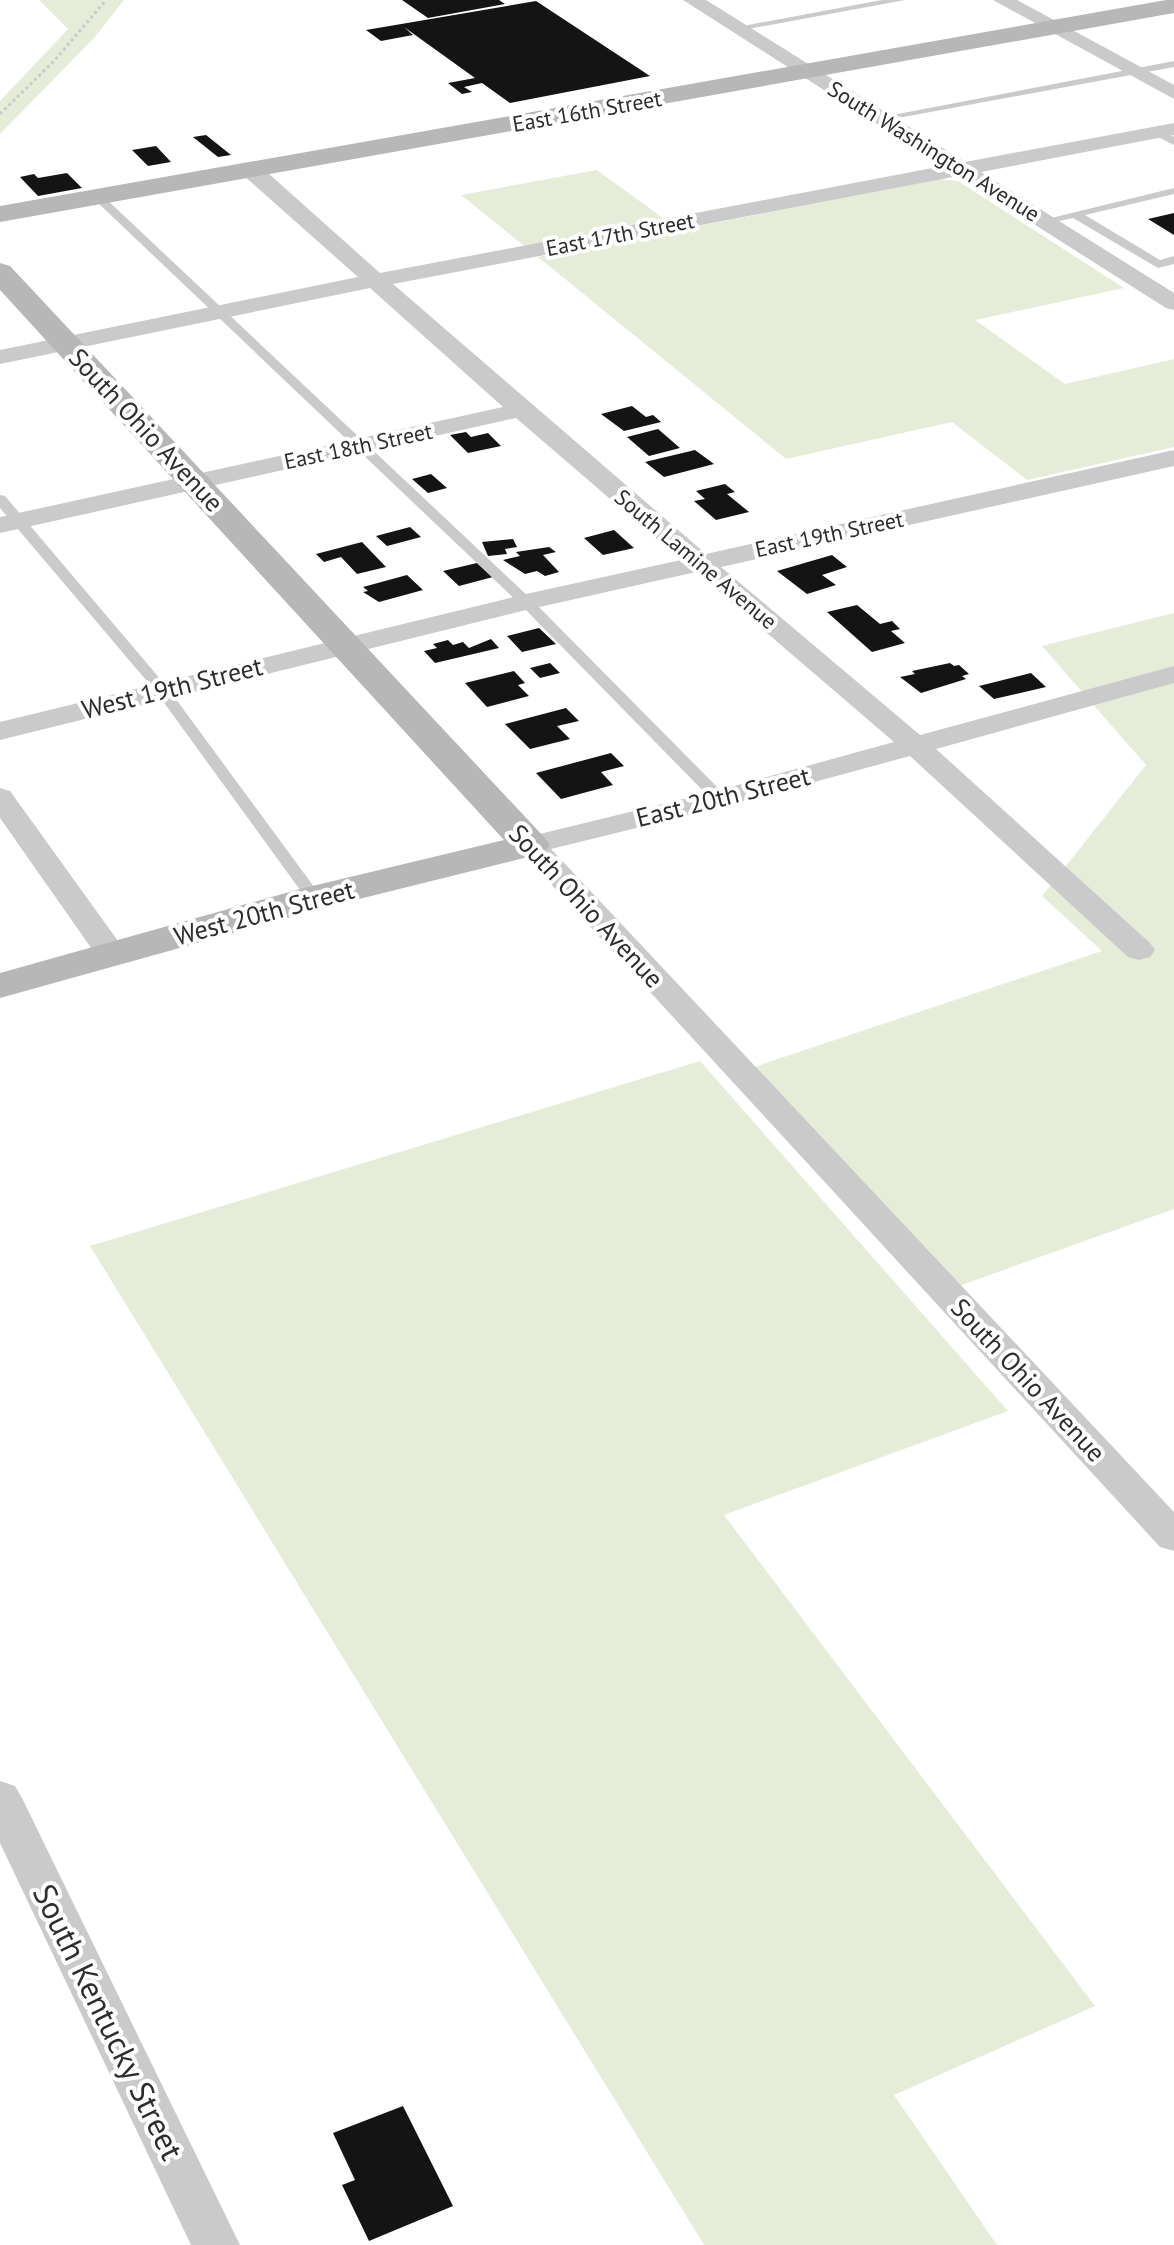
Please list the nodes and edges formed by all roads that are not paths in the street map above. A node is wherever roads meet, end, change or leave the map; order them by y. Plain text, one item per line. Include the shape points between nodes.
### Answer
1 (693, 0) edge
2 (900, 0) edge
3 (1003, 0) edge
4 (1174, 6) edge
5 (737, 28) junction
6 (1054, 28) junction
7 (1174, 64) edge
8 (1133, 71) junction
9 (808, 72) junction
10 (1174, 93) edge
11 (882, 118) junction
12 (1168, 134) edge
13 (963, 169) junction
14 (251, 170) junction
15 (1174, 191) edge
16 (99, 198) junction
17 (0, 214) edge
18 (1075, 214) junction
19 (1045, 221) junction
20 (1134, 249) junction
21 (1101, 257) junction
22 (1174, 260) edge
23 (0, 272) edge
24 (377, 280) junction
25 (1174, 303) edge
26 (220, 312) junction
27 (66, 344) junction
28 (0, 357) edge
29 (521, 410) junction
30 (361, 445) junction
31 (1174, 458) edge
32 (194, 482) junction
33 (0, 499) edge
34 (9, 523) edge
35 (701, 563) junction
36 (526, 602) junction
37 (344, 645) junction
38 (1174, 674) edge
39 (162, 690) junction
40 (0, 731) edge
41 (916, 746) junction
42 (0, 797) edge
43 (720, 799) junction
44 (530, 845) junction
45 (314, 898) junction
46 (1139, 950) dead end
47 (112, 955) junction
48 (0, 986) edge
49 (1174, 1537) edge
50 (0, 1798) edge
51 (216, 2245) edge

1 - 5 street, South Washington Avenue
2 - 5 lane
3 - 6 street
4 - 6 street, East 16th Street
5 - 9 street, South Washington Avenue
6 - 8 street
6 - 9 street, East 16th Street
7 - 8 lane
8 - 10 street
8 - 11 lane
9 - 11 street, South Washington Avenue
9 - 14 street, East 16th Street
11 - 13 street, South Washington Avenue
12 - 13 street, East 17th Street
13 - 19 street, South Washington Avenue
13 - 24 street, East 17th Street
14 - 16 street, East 16th Street
14 - 24 street, South Lamine Avenue
15 - 18 lane
16 - 17 street, East 16th Street
16 - 26 lane
18 - 19 lane
18 - 20 lane
19 - 21 street, South Washington Avenue
20 - 21 lane
20 - 22 lane via 1158,264
21 - 25 street, South Washington Avenue
23 - 27 street, South Ohio Avenue
24 - 26 street, East 17th Street
24 - 29 street, South Lamine Avenue
26 - 27 street, East 17th Street
26 - 30 lane
27 - 28 street, East 17th Street
27 - 32 street, South Ohio Avenue
29 - 30 street, East 18th Street
29 - 35 street, South Lamine Avenue
30 - 32 street, East 18th Street
30 - 36 lane
31 - 35 street, East 19th Street
32 - 34 street, East 18th Street
32 - 37 street, South Ohio Avenue
33 - 34 lane
34 - 39 lane
35 - 36 street, East 19th Street
35 - 41 street, South Lamine Avenue
36 - 37 street, East 19th Street
36 - 43 lane
37 - 39 street, West 19th Street
37 - 44 street, South Ohio Avenue
38 - 41 street, East 20th Street
39 - 40 street, West 19th Street
39 - 45 lane
41 - 43 street, East 20th Street
41 - 46 street, South Lamine Avenue
42 - 47 street
43 - 44 street, East 20th Street
44 - 45 street, West 20th Street
44 - 49 street, South Ohio Avenue
45 - 47 street, West 20th Street
47 - 48 street, West 20th Street
50 - 51 street, South Kentucky Street

